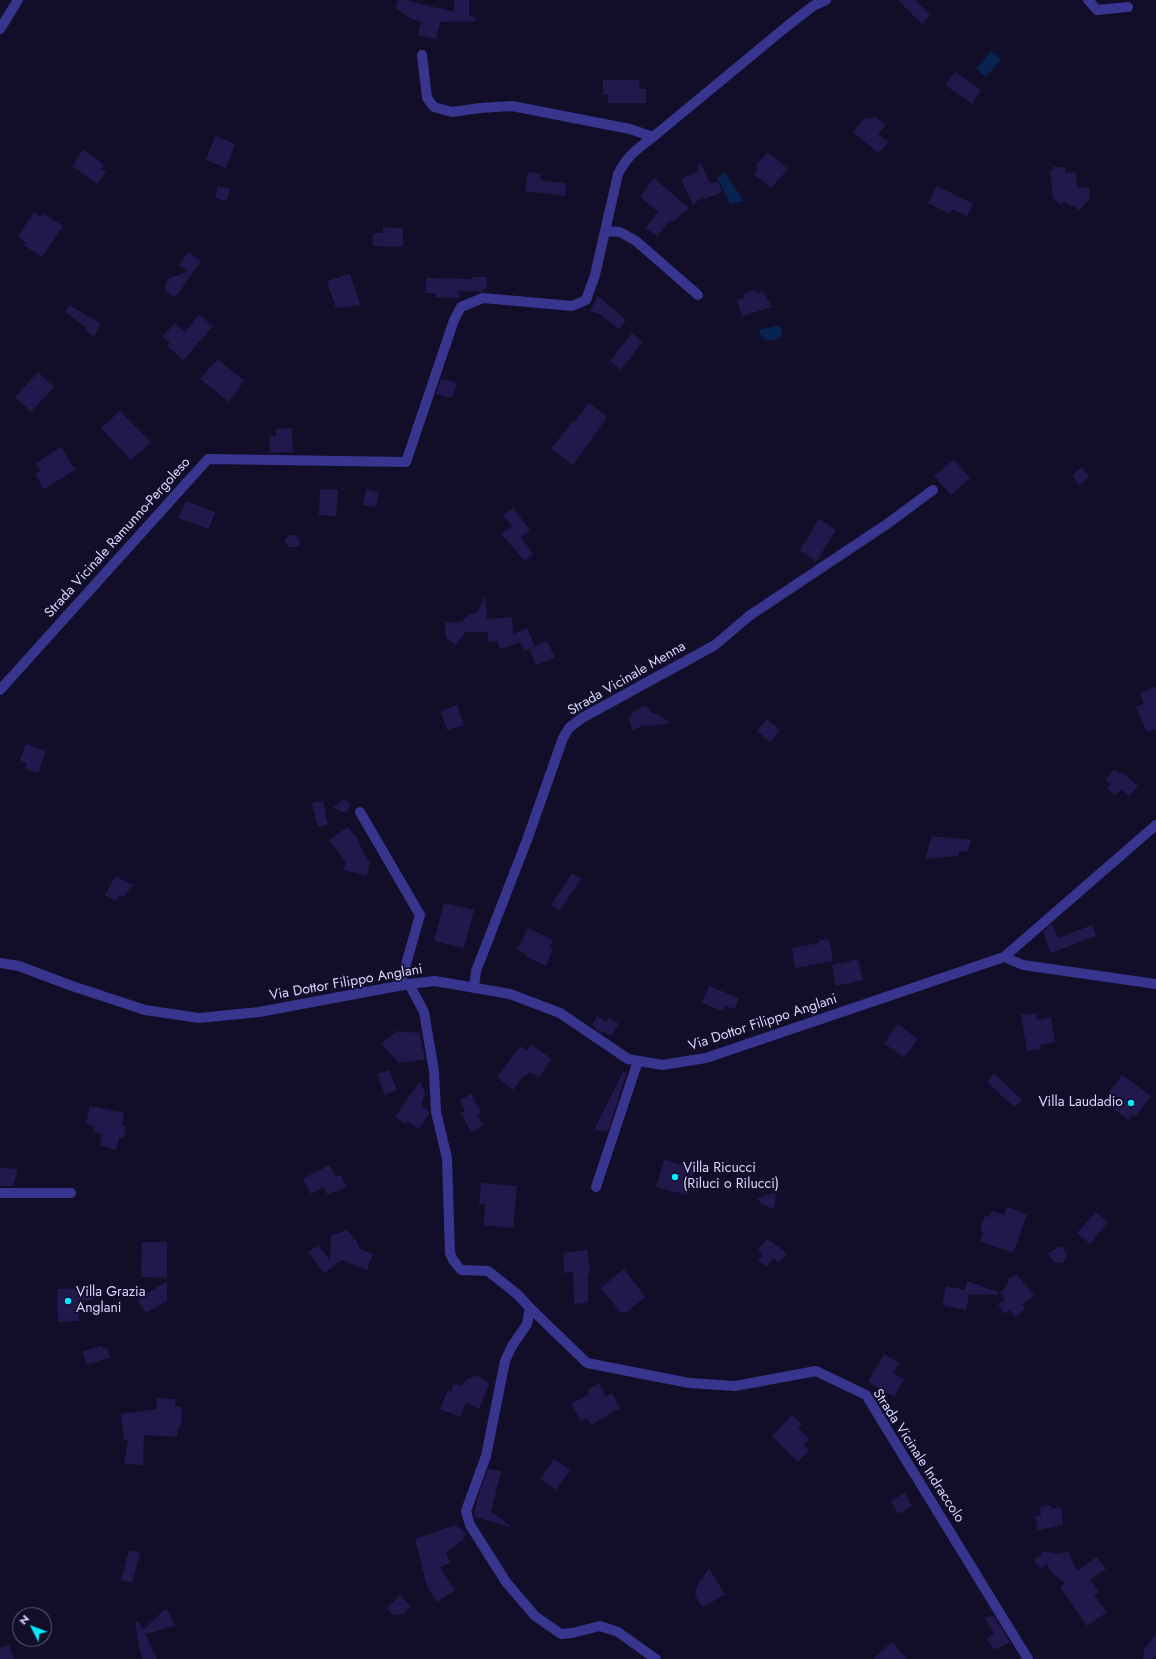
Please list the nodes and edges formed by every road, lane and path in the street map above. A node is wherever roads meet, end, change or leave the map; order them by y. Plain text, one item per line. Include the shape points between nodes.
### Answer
1 (18, 0) edge
2 (826, 0) edge
3 (1088, 0) edge
4 (1128, 7) dead end
5 (0, 29) edge
6 (422, 55) dead end
7 (653, 137) junction
8 (605, 231) junction
9 (698, 295) dead end
10 (933, 490) dead end
11 (0, 690) edge
12 (360, 812) dead end
13 (1156, 825) edge
14 (1004, 957) junction
15 (0, 963) edge
16 (404, 984) junction
17 (1156, 984) edge
18 (474, 988) junction
19 (638, 1061) junction
20 (596, 1187) dead end
21 (0, 1193) edge
22 (71, 1193) dead end
23 (530, 1308) junction
24 (656, 1659) edge
25 (1028, 1659) edge

1 - 5 street
2 - 7 street, Strada Vicinale Ramunno-Pergoleso via 813,6 786,27
3 - 4 street via 1097,10
6 - 7 street via 427,98 434,107 452,112 512,106 630,129
7 - 8 street, Strada Vicinale Ramunno-Pergoleso via 634,150 621,167
8 - 9 street via 620,232 636,241
8 - 11 street, Strada Vicinale Ramunno-Pergoleso via 595,276 586,300 572,306 483,298 461,307 454,320 406,462 208,459
10 - 18 street, Strada Vicinale Menna via 767,604 715,645 582,718 569,728 563,738 476,971
12 - 16 street via 420,915
13 - 14 street
14 - 17 street via 1023,965
14 - 19 street, Via Dottor Filippo Anglani via 706,1058 662,1065
15 - 16 street, Via Dottor Filippo Anglani via 19,966 145,1010 199,1018 259,1012
16 - 18 street, Via Dottor Filippo Anglani via 435,981
16 - 23 street, Strada Vicinale Indraccolo via 424,1012 434,1071 436,1112 447,1158 450,1253 461,1270 488,1271
18 - 19 street, Via Dottor Filippo Anglani via 510,994 560,1013 628,1058
19 - 20 street
21 - 22 street
23 - 24 street via 527,1324 505,1361 486,1456 466,1511 470,1525 506,1582 535,1616 561,1634 600,1626 618,1632
23 - 25 street, Strada Vicinale Indraccolo via 587,1363 689,1383 734,1386 816,1371 866,1395

